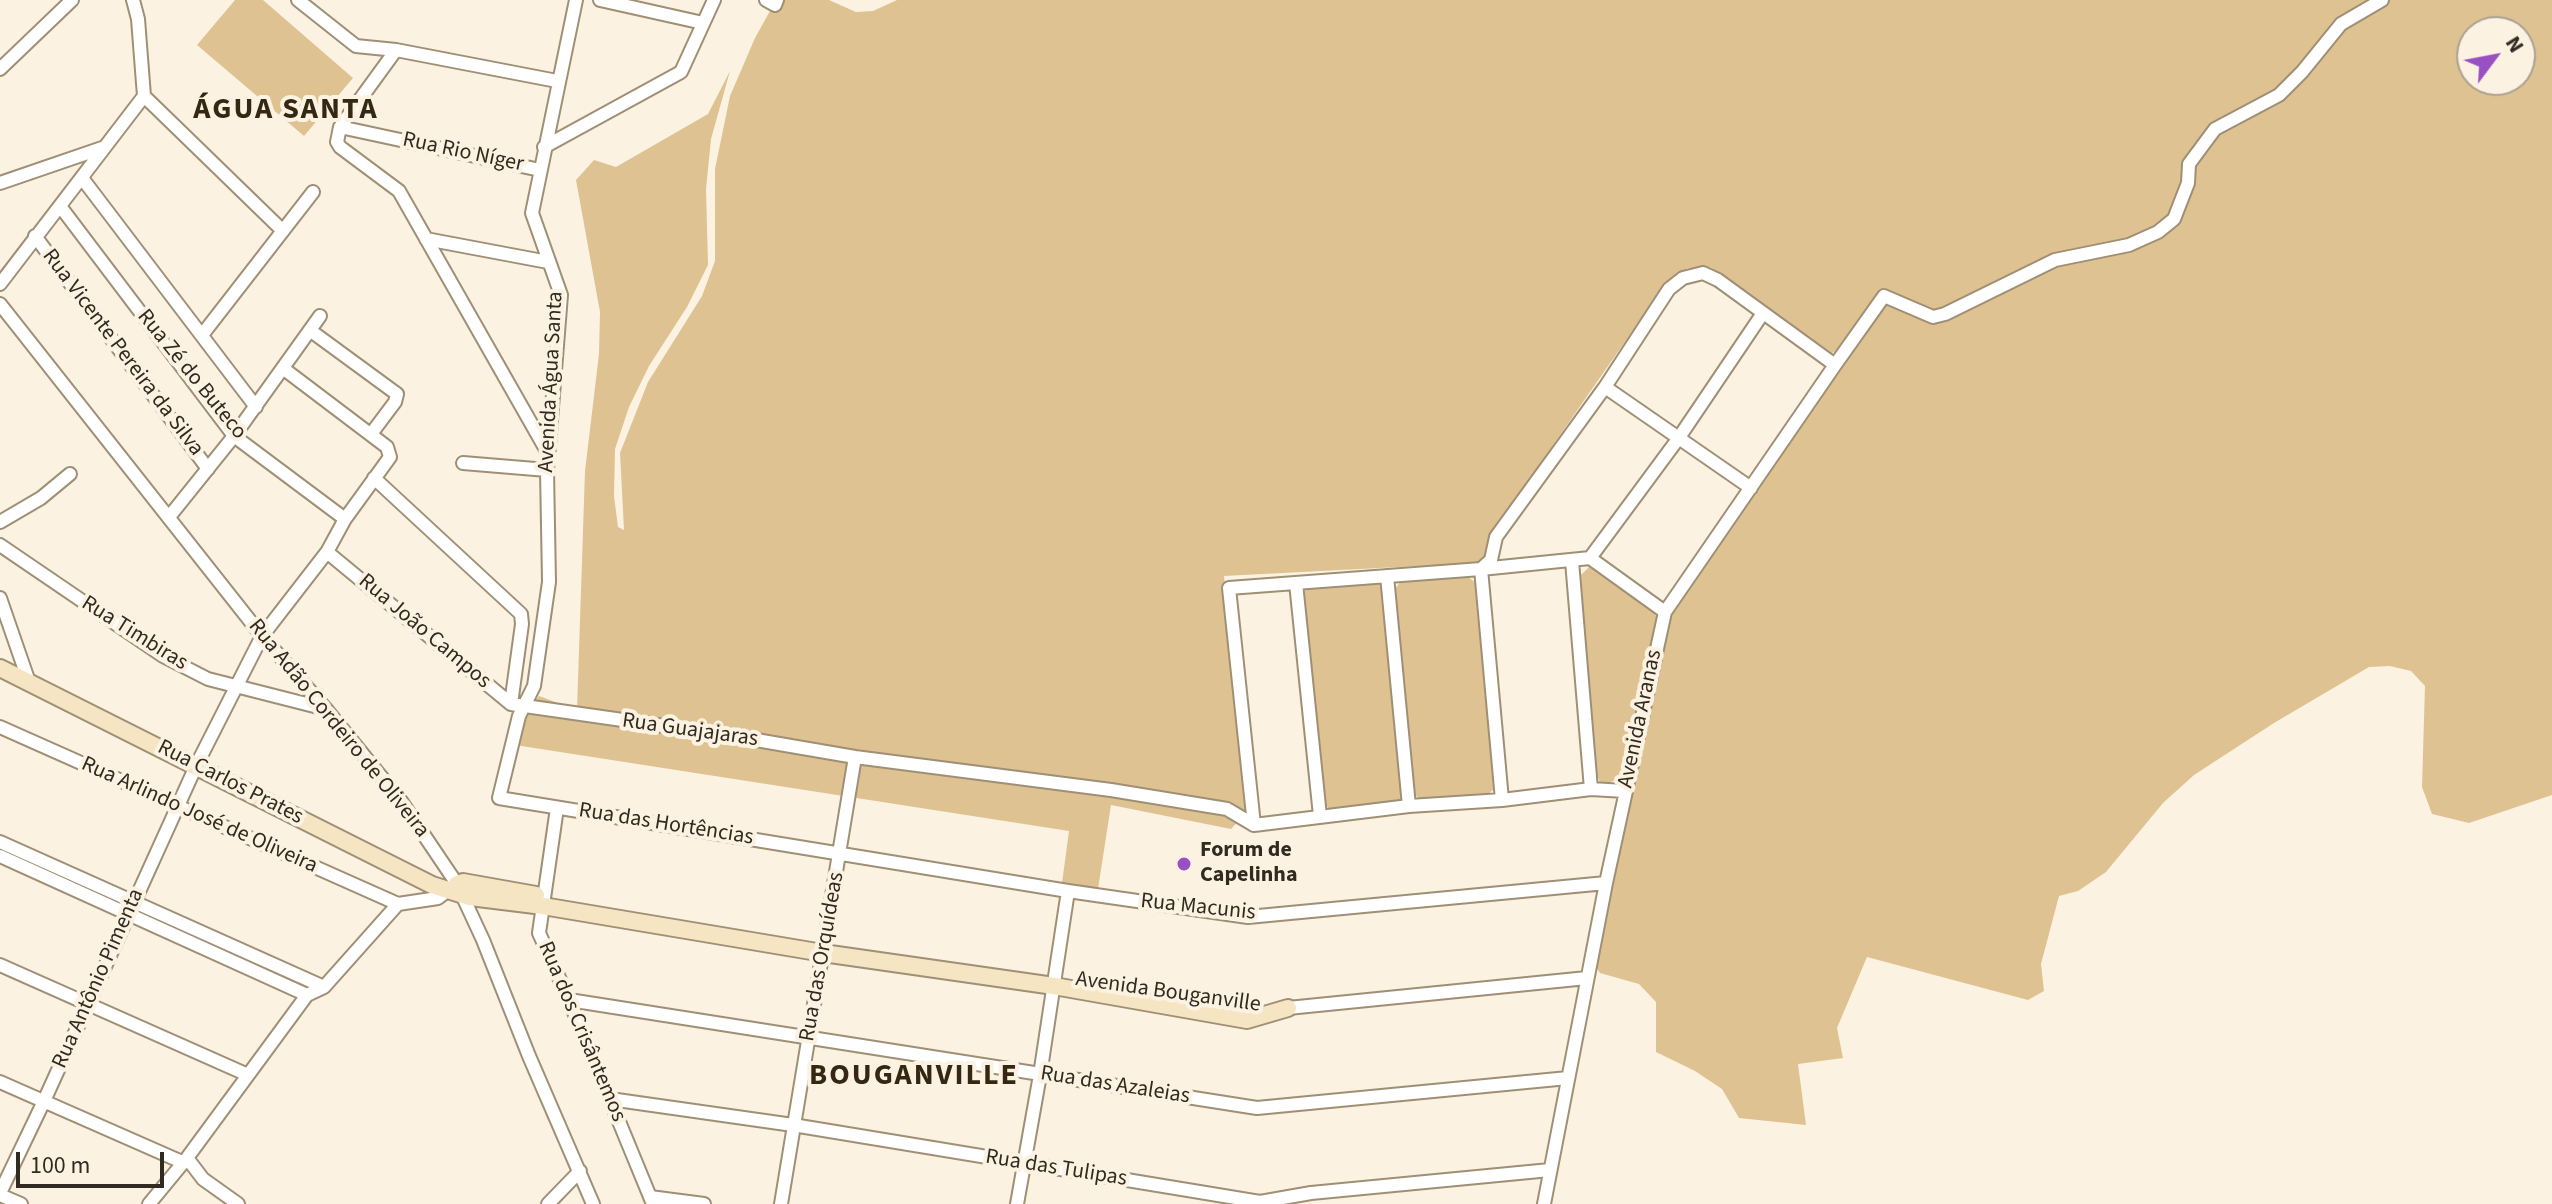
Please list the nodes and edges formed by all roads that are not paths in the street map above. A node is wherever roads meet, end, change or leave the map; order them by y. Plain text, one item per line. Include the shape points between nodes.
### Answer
1 (72, 0) edge
2 (133, 0) edge
3 (298, 0) edge
4 (576, 0) edge
5 (600, 0) edge
6 (714, 0) edge
7 (766, 0) edge
8 (777, 0) edge
9 (2382, 0) edge
10 (703, 23) junction
11 (396, 50) junction
12 (0, 69) edge
13 (557, 81) junction
14 (144, 96) junction
15 (340, 127) junction
16 (105, 147) junction
17 (544, 147) junction
18 (540, 170) junction
19 (82, 178) junction
20 (0, 183) edge
21 (313, 192) dead end
22 (60, 206) junction
23 (283, 231) junction
24 (35, 236) junction
25 (426, 239) junction
26 (548, 262) junction
27 (0, 284) edge
28 (0, 304) edge
29 (1763, 313) junction
30 (320, 316) dead end
31 (311, 331) junction
32 (202, 335) junction
33 (1835, 365) junction
34 (284, 369) junction
35 (1605, 387) junction
36 (256, 407) junction
37 (371, 434) junction
38 (234, 436) junction
39 (1678, 439) junction
40 (548, 453) junction
41 (463, 463) dead end
42 (208, 469) junction
43 (547, 470) junction
44 (70, 474) dead end
45 (374, 478) junction
46 (1751, 488) junction
47 (169, 517) junction
48 (345, 519) junction
49 (0, 522) edge
50 (0, 545) edge
51 (327, 552) junction
52 (1590, 558) junction
53 (1572, 561) junction
54 (1481, 569) junction
55 (1387, 576) junction
56 (1296, 583) junction
57 (0, 598) edge
58 (1665, 612) junction
59 (262, 636) junction
60 (0, 668) edge
61 (29, 682) junction
62 (236, 687) junction
63 (517, 705) junction
64 (326, 709) junction
65 (0, 727) edge
66 (855, 757) junction
67 (196, 766) junction
68 (1591, 789) junction
69 (1625, 791) junction
70 (1502, 800) junction
71 (1409, 806) junction
72 (177, 807) junction
73 (557, 808) junction
74 (1320, 816) junction
75 (1254, 825) junction
76 (0, 842) edge
77 (841, 853) junction
78 (0, 856) edge
79 (1606, 883) junction
80 (449, 888) junction
81 (1068, 891) junction
82 (544, 901) junction
83 (398, 904) junction
84 (131, 908) junction
85 (824, 948) junction
86 (0, 965) edge
87 (1587, 978) junction
88 (1054, 981) junction
89 (324, 987) junction
90 (307, 995) junction
91 (569, 1000) junction
92 (87, 1003) junction
93 (1288, 1008) joint
94 (809, 1039) junction
95 (248, 1075) junction
96 (1040, 1075) junction
97 (1568, 1078) junction
98 (0, 1082) edge
99 (610, 1099) junction
100 (44, 1101) junction
101 (793, 1125) junction
102 (184, 1160) junction
103 (1024, 1164) junction
104 (1550, 1170) junction
105 (580, 1171) junction
106 (0, 1194) edge
107 (651, 1200) edge
108 (21, 1204) edge
109 (149, 1204) edge
110 (238, 1204) edge
111 (548, 1204) edge
112 (593, 1204) edge
113 (704, 1204) edge
114 (781, 1204) edge
115 (1017, 1204) edge
116 (1544, 1204) edge

1 - 12 street
2 - 14 street
3 - 11 street via 356,46
4 - 13 street, Avenida Água Santa
5 - 10 street
6 - 10 street
7 - 8 street via 775,5
9 - 33 street, Avenida Aranas via 2341,24 2279,95 2215,129 2189,164 2188,183 2174,219 2158,232 2129,245 2055,260 1933,317 1884,296
10 - 17 street via 686,65 674,77
11 - 13 street
11 - 15 street
13 - 17 street, Avenida Água Santa
14 - 16 street
14 - 23 street
15 - 18 street, Rua Rio Níger
15 - 25 street via 340,147 399,191
16 - 19 street
16 - 20 street
17 - 18 street, Avenida Água Santa
18 - 26 street, Avenida Água Santa via 532,213
19 - 22 street
19 - 32 street
21 - 23 street
22 - 24 street
22 - 38 street, Rua Zé do Buteco
23 - 32 street
24 - 27 street
24 - 42 street, Rua Vicente Pereira da Silva
25 - 26 street
25 - 40 street
26 - 40 street, Avenida Água Santa via 561,295
28 - 47 street, Rua Adão Cordeiro de Oliveira
29 - 33 street
29 - 35 street via 1703,273 1683,278 1669,289
29 - 39 street
30 - 31 street
31 - 34 street
31 - 37 street via 397,394
32 - 36 street
33 - 46 street, Avenida Aranas
34 - 36 street
34 - 37 street
35 - 39 street
35 - 54 street via 1496,537 1491,560
36 - 38 street
37 - 45 street, Rua Antônio Pimenta via 387,447 390,457
38 - 42 street
38 - 48 street, Rua Zé do Buteco
39 - 46 street
39 - 52 street
40 - 43 street, Avenida Água Santa
41 - 43 street
42 - 47 street
43 - 63 street, Avenida Água Santa via 549,582 534,686
44 - 49 street
45 - 48 street, Rua Antônio Pimenta
45 - 63 street via 521,614
46 - 58 street, Avenida Aranas
47 - 59 street, Rua Adão Cordeiro de Oliveira
48 - 51 street, Rua Antônio Pimenta
50 - 62 street, Rua Timbiras via 163,656
51 - 59 street, Rua Antônio Pimenta
51 - 63 street, Rua João Campos
52 - 53 street
52 - 58 street
53 - 54 street
53 - 68 street
54 - 55 street
54 - 70 street
55 - 56 street
55 - 71 street
56 - 74 street
56 - 75 street via 1229,588
57 - 61 street
58 - 69 street, Avenida Aranas
59 - 62 street, Rua Antônio Pimenta
59 - 64 street, Rua Adão Cordeiro de Oliveira
60 - 61 street, Rua Carlos Prates
61 - 67 street, Rua Carlos Prates
62 - 64 street, Rua Timbiras
62 - 67 street, Rua Antônio Pimenta
63 - 66 street, Rua Guajajaras
63 - 73 street, Rua das Hortências via 499,798
64 - 80 street, Rua Adão Cordeiro de Oliveira via 401,801
65 - 72 street, Rua Arlindo José de Oliveira
66 - 75 street, Rua Guajajaras via 1227,809
66 - 77 street, Rua das Orquídeas
67 - 72 street, Rua Antônio Pimenta
67 - 80 street, Rua Carlos Prates
68 - 69 street
68 - 70 street
69 - 79 street, Avenida Aranas
70 - 71 street
71 - 74 street
72 - 83 street, Rua Arlindo José de Oliveira
72 - 84 street, Rua Antônio Pimenta
73 - 77 street, Rua das Hortências
73 - 82 street, Rua dos Crisântemos
74 - 75 street
76 - 84 street
77 - 81 street, Rua Macunis
77 - 85 street, Rua das Orquídeas
78 - 84 street
79 - 81 street, Rua Macunis via 1248,917
79 - 87 street, Avenida Aranas
80 - 82 street, Avenida Bouganville
80 - 83 street via 438,898
80 - 105 street, Rua Adão Cordeiro de Oliveira
81 - 88 street
82 - 85 street, Avenida Bouganville
82 - 91 street, Rua dos Crisântemos via 539,933
83 - 89 street
84 - 89 street
84 - 90 street
84 - 92 street, Rua Antônio Pimenta
85 - 88 street, Avenida Bouganville
85 - 94 street, Rua das Orquídeas
86 - 92 street
87 - 93 street
87 - 97 street, Avenida Aranas
88 - 93 street, Avenida Bouganville via 1247,1020
88 - 96 street
89 - 90 street
90 - 95 street
91 - 94 street, Rua das Azaleias
91 - 99 street, Rua dos Crisântemos
92 - 95 street
92 - 100 street, Rua Antônio Pimenta
94 - 96 street, Rua das Azaleias
94 - 101 street, Rua das Orquídeas
95 - 102 street
96 - 97 street, Rua das Azaleias via 1257,1108
96 - 103 street
97 - 104 street, Avenida Aranas
98 - 100 street
99 - 101 street, Rua das Tulipas
99 - 107 street, Rua dos Crisântemos
100 - 102 street
100 - 106 street, Rua Antônio Pimenta
101 - 103 street, Rua das Tulipas
101 - 114 street, Rua das Orquídeas
102 - 109 street
102 - 110 street
103 - 104 street, Rua das Tulipas via 1260,1202
103 - 115 street
104 - 116 street, Avenida Aranas
105 - 111 street
105 - 112 street, Rua Adão Cordeiro de Oliveira
106 - 108 street
107 - 113 street

